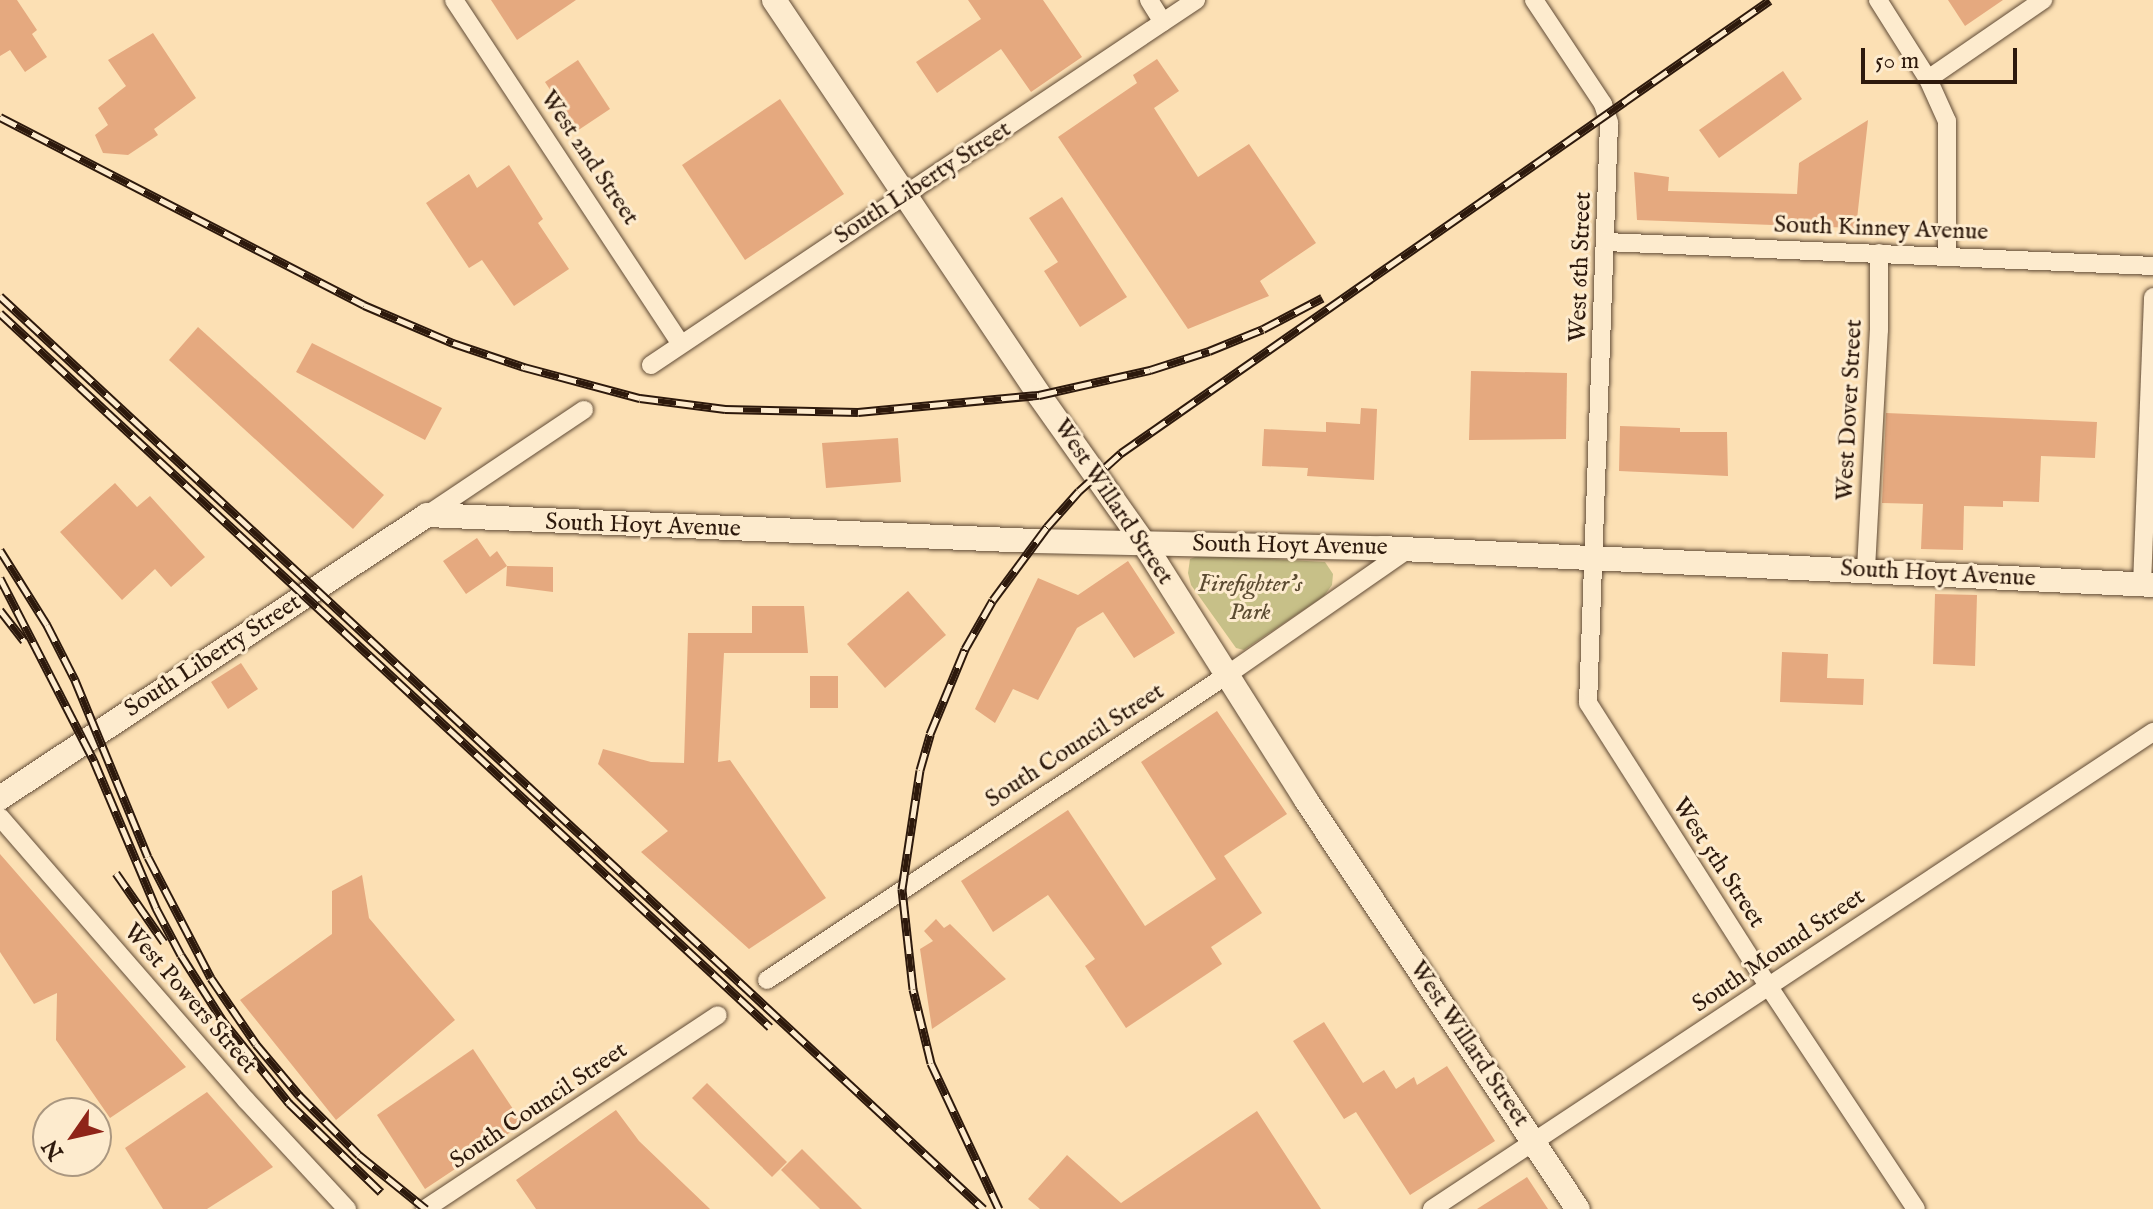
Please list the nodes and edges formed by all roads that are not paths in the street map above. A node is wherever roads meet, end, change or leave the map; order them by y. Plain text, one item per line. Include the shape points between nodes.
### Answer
1 (454, 0) edge
2 (774, 0) edge
3 (1149, 0) edge
4 (1196, 0) edge
5 (1534, 0) edge
6 (1878, 0) edge
7 (2043, 0) edge
8 (1163, 22) junction
9 (1928, 79) junction
10 (905, 195) junction
11 (1606, 242) junction
12 (1879, 253) junction
13 (1947, 256) junction
14 (2153, 266) edge
15 (2153, 297) edge
16 (681, 344) junction
17 (651, 365) dead end
18 (584, 410) dead end
19 (427, 515) junction
20 (1143, 542) junction
21 (1408, 549) junction
22 (1593, 558) junction
23 (1866, 569) junction
24 (2148, 585) edge
25 (1227, 675) junction
26 (2153, 732) edge
27 (0, 798) edge
28 (0, 817) edge
29 (767, 980) dead end
30 (1769, 987) junction
31 (718, 1015) dead end
32 (1535, 1144) junction
33 (347, 1209) edge
34 (425, 1209) edge
35 (1432, 1209) edge
36 (1578, 1209) edge
37 (1916, 1209) edge

1 - 16 street, West 2nd Street
2 - 10 main road, West Willard Street
3 - 8 street
4 - 8 street, South Liberty Street
5 - 11 street, West 6th Street via 1607,113
6 - 9 street
7 - 9 street
8 - 10 street, South Liberty Street
9 - 13 street via 1949,134
10 - 16 street, South Liberty Street
10 - 20 main road, West Willard Street
11 - 12 street, South Kinney Avenue
11 - 22 street, West 6th Street
12 - 13 street, South Kinney Avenue
12 - 23 street, West Dover Street
13 - 14 street, South Kinney Avenue
15 - 24 street
16 - 17 street, South Liberty Street
18 - 19 street
19 - 20 main road, South Hoyt Avenue
19 - 27 main road, South Liberty Street
20 - 21 main road, South Hoyt Avenue
20 - 25 main road, West Willard Street
21 - 22 main road, South Hoyt Avenue
21 - 25 street, South Council Street
22 - 23 main road, South Hoyt Avenue
22 - 30 street, West 5th Street via 1588,703
23 - 24 main road, South Hoyt Avenue
25 - 29 street, South Council Street
25 - 32 main road, West Willard Street
26 - 30 street, South Mound Street
28 - 33 street, West Powers Street
30 - 32 street, South Mound Street
30 - 37 street, West 5th Street
31 - 34 street, South Council Street
32 - 35 street, South Mound Street
32 - 36 main road, West Willard Street

